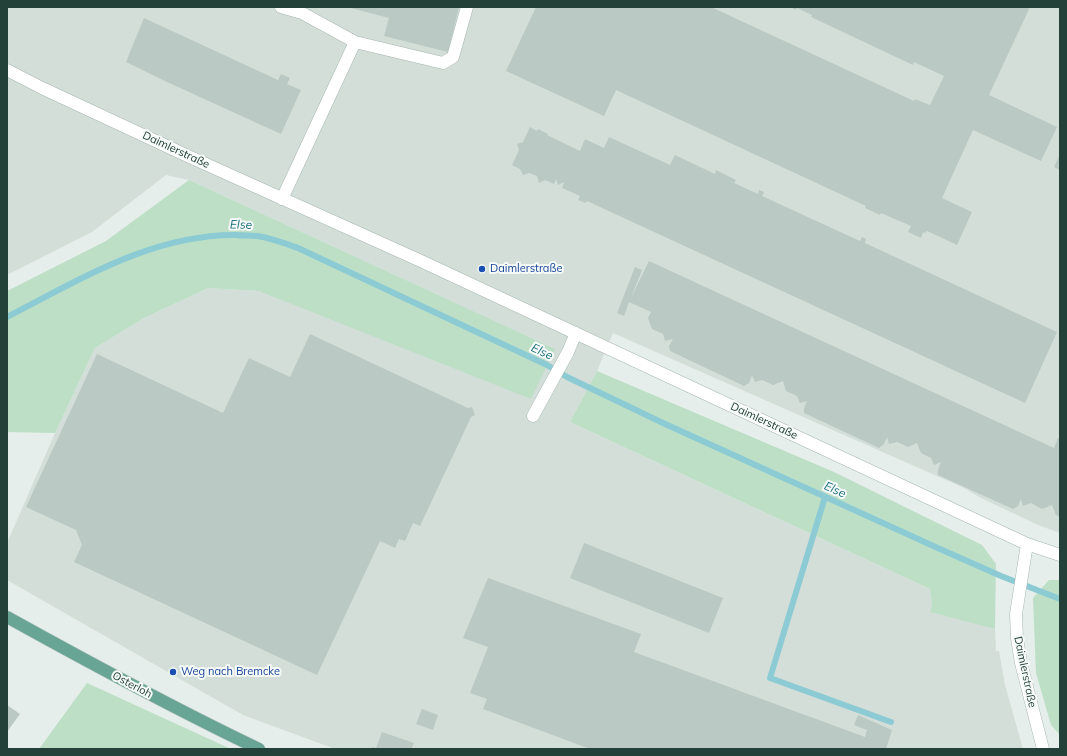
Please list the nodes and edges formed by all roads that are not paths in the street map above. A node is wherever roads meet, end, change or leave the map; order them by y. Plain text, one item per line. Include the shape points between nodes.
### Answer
1 (282, 7) edge
2 (467, 7) edge
3 (355, 42) junction
4 (7, 70) edge
5 (282, 199) junction
6 (576, 333) junction
7 (533, 416) dead end
8 (1027, 544) junction
9 (1060, 555) edge
10 (7, 617) edge
11 (259, 749) edge
12 (1043, 749) edge

1 - 3 street via 302,13
2 - 3 street via 453,57 443,63
3 - 5 street
4 - 5 street, Daimlerstraße
5 - 6 street, Daimlerstraße
6 - 7 street
6 - 8 street, Daimlerstraße
8 - 9 street
8 - 12 street, Daimlerstraße via 1016,614 1017,638
10 - 11 main road, Osterloh via 156,698

